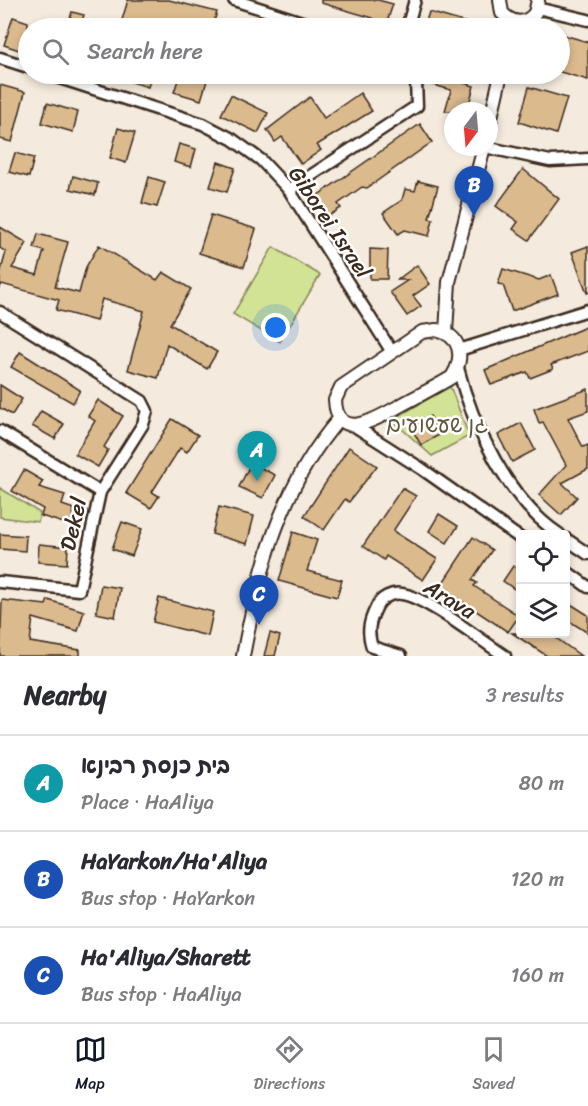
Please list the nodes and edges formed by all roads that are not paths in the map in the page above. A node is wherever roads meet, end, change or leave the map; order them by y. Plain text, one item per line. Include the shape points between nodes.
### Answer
1 (234, 0) edge
2 (415, 0) edge
3 (499, 0) edge
4 (538, 4) edge
5 (289, 18) edge
6 (410, 18) edge
7 (506, 18) edge
8 (527, 18) edge
9 (588, 20) edge
10 (0, 58) edge
11 (18, 64) edge
12 (78, 84) edge
13 (416, 84) edge
14 (499, 84) edge
15 (495, 102) edge
16 (498, 150) edge
17 (483, 156) edge
18 (588, 159) edge
19 (289, 190) junction
20 (588, 310) edge
21 (0, 312) edge
22 (446, 332) junction
23 (459, 350) junction
24 (393, 352) junction
25 (458, 368) junction
26 (340, 418) junction
27 (353, 425) junction
28 (0, 431) edge
29 (100, 492) junction
30 (554, 530) edge
31 (516, 535) edge
32 (570, 542) edge
33 (588, 554) edge
34 (570, 574) edge
35 (0, 582) edge
36 (588, 587) edge
37 (243, 656) edge
38 (401, 656) edge
39 (505, 656) edge

1 - 5 street
2 - 6 street
3 - 7 street
4 - 8 street
4 - 9 street
10 - 11 street
12 - 19 street, Giborei Israel via 203,124 261,160
13 - 19 street via 417,106
14 - 15 street
16 - 18 street via 550,161
17 - 22 street via 449,282
19 - 24 street, Giborei Israel
20 - 23 street
21 - 29 street, Dekel via 142,401 147,411 143,424
22 - 23 street
22 - 24 street via 422,332
23 - 25 street
24 - 26 street via 342,387 335,400
25 - 27 street via 443,383 364,425
25 - 30 street via 466,399 490,449 525,505
26 - 27 street
26 - 37 street via 299,475 277,524 261,572
27 - 31 street
28 - 29 street
29 - 35 street, Dekel via 79,590
32 - 33 street
34 - 36 street
38 - 39 street, Arava via 372,647 368,634 377,603 389,595 421,600

